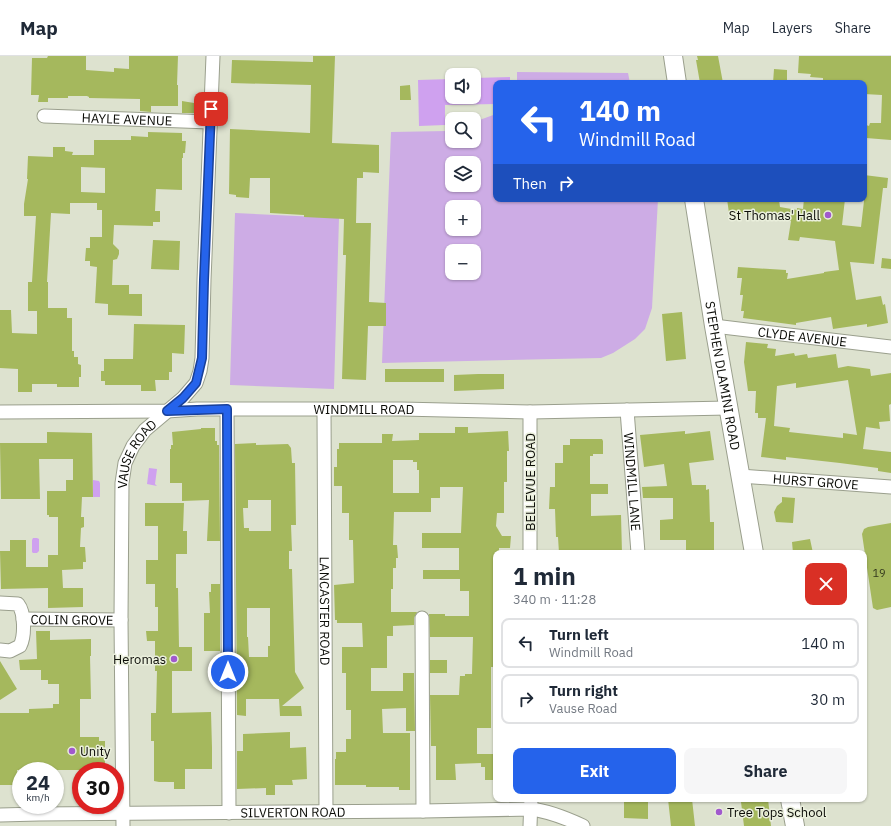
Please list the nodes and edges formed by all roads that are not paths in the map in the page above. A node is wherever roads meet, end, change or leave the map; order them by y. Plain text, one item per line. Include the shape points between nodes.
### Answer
1 (213, 56) edge
2 (673, 56) edge
3 (677, 80) edge
4 (44, 116) dead end
5 (210, 122) junction
6 (694, 202) edge
7 (714, 326) junction
8 (891, 347) edge
9 (728, 408) junction
10 (227, 409) junction
11 (324, 410) junction
12 (627, 410) junction
13 (167, 411) junction
14 (0, 412) edge
15 (530, 412) junction
16 (740, 476) junction
17 (891, 487) edge
18 (530, 550) edge
19 (638, 550) edge
20 (753, 550) edge
21 (0, 603) edge
22 (422, 618) dead end
23 (23, 619) junction
24 (121, 620) junction
25 (0, 650) edge
26 (791, 802) edge
27 (530, 804) edge
28 (423, 811) junction
29 (326, 812) junction
30 (229, 813) junction
31 (0, 815) edge
32 (123, 820) edge
33 (530, 826) edge
34 (583, 826) edge
35 (795, 826) edge

1 - 5 street, VAUSE ROAD
2 - 3 main road
4 - 5 street, HAYLE AVENUE
5 - 13 street, VAUSE ROAD via 202,358 196,383
6 - 7 main road, STEPHEN DLAMINI ROAD
7 - 8 street, CLYDE AVENUE
7 - 9 main road, STEPHEN DLAMINI ROAD
9 - 12 street, WINDMILL ROAD
9 - 16 main road, STEPHEN DLAMINI ROAD
10 - 11 street, WINDMILL ROAD
10 - 13 street, WINDMILL ROAD
10 - 30 street
11 - 15 street, WINDMILL ROAD
11 - 29 street, LANCASTER ROAD
12 - 15 street, WINDMILL ROAD
12 - 19 street, WINDMILL LANE
13 - 14 street, WINDMILL ROAD
13 - 24 street, VAUSE ROAD via 145,430 125,463 122,483
15 - 18 street, BELLEVUE ROAD
16 - 17 street, HURST GROVE
16 - 20 main road, STEPHEN DLAMINI ROAD
21 - 23 street, COLIN GROVE via 18,604
22 - 28 street
23 - 24 street, COLIN GROVE
23 - 25 street, COLIN GROVE via 20,646
24 - 32 street, VAUSE ROAD
26 - 35 main road
27 - 28 street, SILVERTON ROAD
27 - 33 street
27 - 34 street, SILVERTON ROAD via 539,810 565,817
28 - 29 street, SILVERTON ROAD
29 - 30 street, SILVERTON ROAD
30 - 32 street, SILVERTON ROAD
31 - 32 street, SILVERTON ROAD

